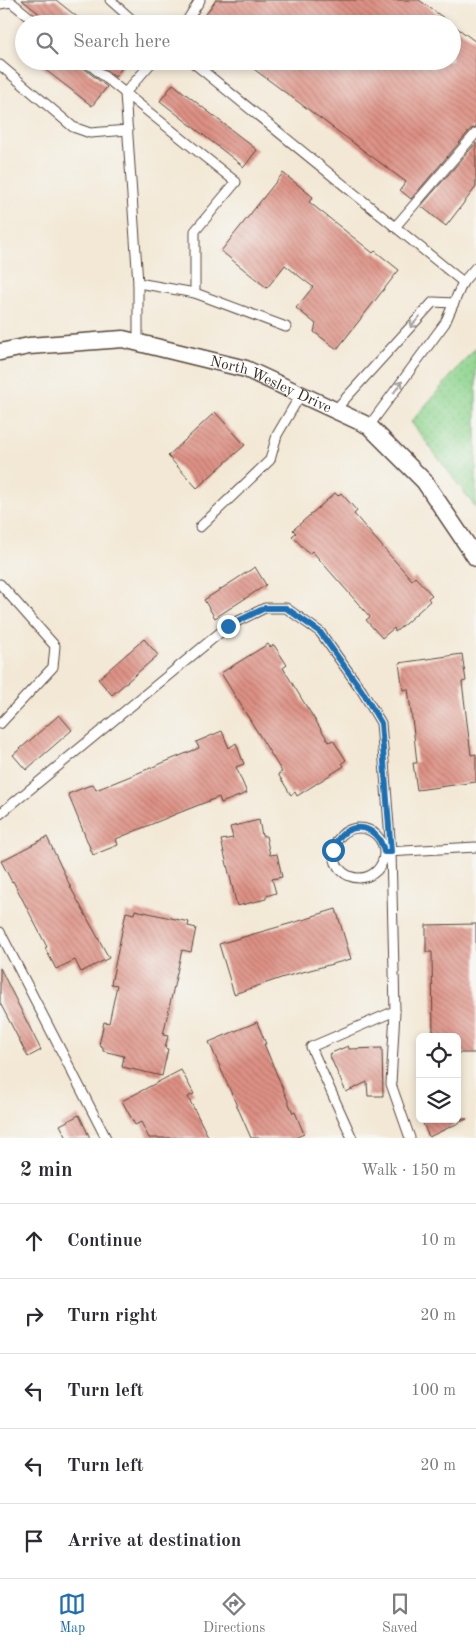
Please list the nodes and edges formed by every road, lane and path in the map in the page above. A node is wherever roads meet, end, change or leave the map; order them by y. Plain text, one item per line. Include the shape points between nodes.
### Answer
1 (110, 0) edge
2 (200, 0) edge
3 (0, 4) edge
4 (27, 15) edge
5 (127, 15) edge
6 (191, 15) edge
7 (0, 65) edge
8 (96, 70) edge
9 (145, 70) edge
10 (202, 70) edge
11 (125, 93) junction
12 (128, 130) junction
13 (476, 133) edge
14 (395, 227) junction
15 (476, 267) edge
16 (464, 282) junction
17 (138, 283) junction
18 (195, 293) junction
19 (454, 303) junction
20 (286, 327) dead end
21 (138, 343) junction
22 (0, 352) edge
23 (301, 394) junction
24 (335, 410) junction
25 (369, 426) junction
26 (200, 527) dead end
27 (476, 558) edge
28 (0, 584) edge
29 (0, 724) edge
30 (0, 814) edge
31 (476, 847) edge
32 (387, 852) junction
33 (0, 932) edge
34 (396, 1010) junction
35 (106, 1138) edge
36 (352, 1138) edge
37 (410, 1138) edge

1 - 5 lane
2 - 6 lane
3 - 4 lane via 10,2
7 - 12 lane via 73,127 90,133
8 - 11 lane
9 - 11 lane
10 - 14 lane
11 - 12 lane
11 - 18 lane via 236,182 195,231
12 - 17 lane
13 - 14 lane
14 - 16 lane
15 - 16 lane
16 - 19 lane
17 - 18 lane
17 - 21 lane
18 - 20 lane
19 -> 24 lane via 433,302
25 -> 19 lane via 445,323
21 - 22 street, North Wesley Drive via 123,339 29,346
21 - 23 street, North Wesley Drive via 246,369
23 - 24 street, North Wesley Drive
23 - 26 lane via 277,435 270,460
24 - 25 street, North Wesley Drive
25 - 27 street, North Wesley Drive via 424,481
28 - 29 lane via 54,646 53,667
30 - 32 lane via 228,626 265,608 286,608 320,632 381,723
31 - 32 lane
32 - 32 lane via 378,837 364,828 348,830 340,835 333,850 342,872 357,878 373,873
32 - 34 lane
33 - 35 lane
34 - 36 lane via 311,1047
34 - 37 lane via 391,1084

